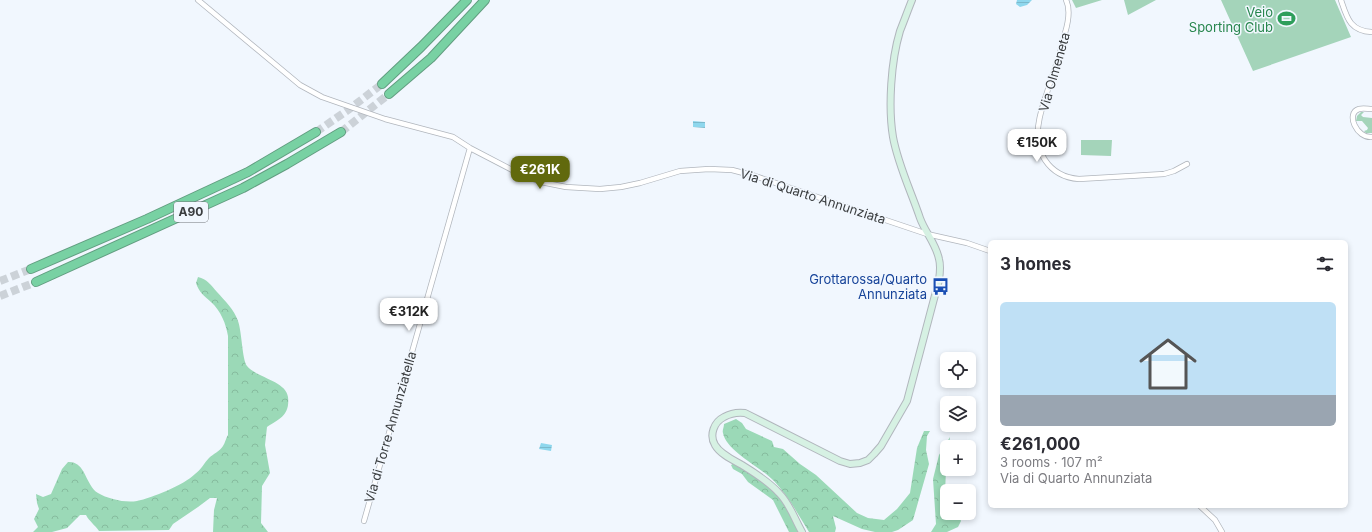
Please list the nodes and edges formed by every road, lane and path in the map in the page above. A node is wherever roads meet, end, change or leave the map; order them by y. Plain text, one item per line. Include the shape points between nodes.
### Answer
1 (198, 0) edge
2 (467, 0) edge
3 (485, 0) edge
4 (912, 0) edge
5 (1066, 0) edge
6 (1341, 0) edge
7 (1372, 32) edge
8 (382, 84) tunnel mouth
9 (389, 94) tunnel mouth
10 (1372, 109) edge
11 (316, 132) tunnel mouth
12 (341, 132) tunnel mouth
13 (1372, 137) edge
14 (470, 148) junction
15 (1187, 164) dead end
16 (927, 234) junction
17 (988, 250) edge
18 (31, 270) tunnel mouth
19 (36, 282) tunnel mouth
20 (1202, 508) edge
21 (364, 521) dead end
22 (802, 532) edge
23 (1222, 532) edge

1 - 14 street, Via di Quarto Annunziata via 300,85 322,97 386,119 453,137
2 - 8 highway
3 - 9 highway via 431,58
4 - 16 street via 894,58 892,125 901,165
5 - 15 street, Via Olmeneta via 1068,20 1039,125 1039,148 1048,165 1060,174 1079,179 1164,174
6 - 7 street via 1347,18 1352,24 1362,31
10 - 13 street via 1360,108 1353,116 1353,124 1362,136
11 - 18 highway, A90 via 248,172
12 - 19 highway, A90 via 243,188
14 - 16 street, Via di Quarto Annunziata via 518,173 552,185 582,189 621,187 680,171 732,170
14 - 21 street, Via di Torre Annunziatella
16 - 17 street, Via di Quarto Annunziata
16 - 22 street via 940,260 939,280 906,401 881,446 868,460 850,464 840,461 745,413 738,412 722,418 712,433 715,446 722,453 760,477 778,492 791,508
20 - 23 street via 1215,520

